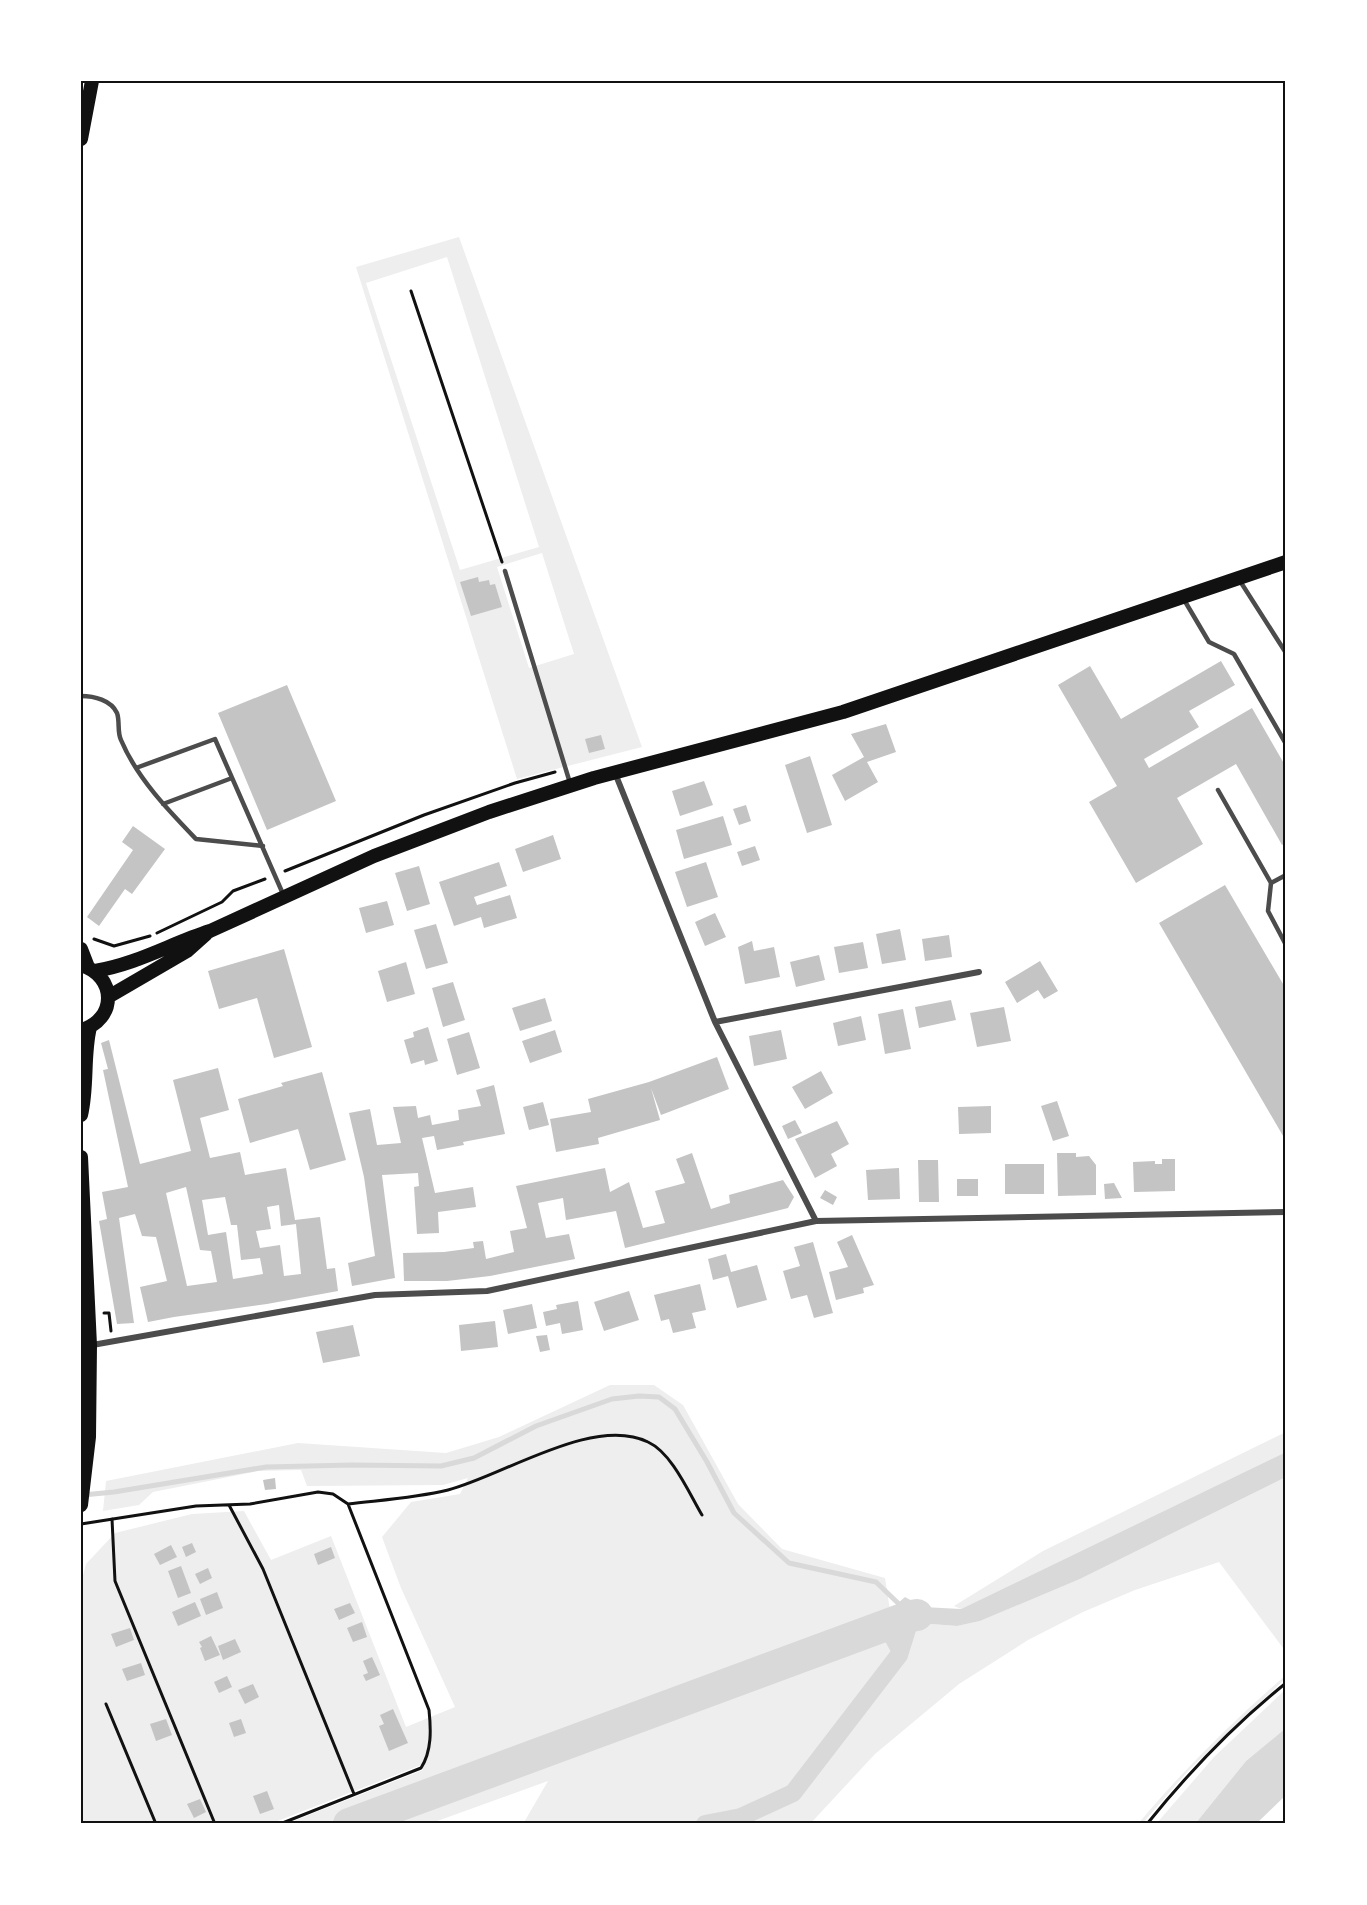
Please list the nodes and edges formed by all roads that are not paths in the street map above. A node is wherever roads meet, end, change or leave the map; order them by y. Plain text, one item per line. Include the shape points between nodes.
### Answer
1 (92, 81) edge
2 (81, 139) edge
3 (1286, 562) edge
4 (505, 571) road end
5 (1239, 579) junction
6 (1183, 598) junction
7 (1286, 653) edge
8 (81, 696) edge
9 (1286, 744) edge
10 (136, 768) junction
11 (615, 772) junction
12 (232, 778) junction
13 (571, 785) junction
14 (1218, 790) dead end
15 (163, 804) junction
16 (263, 846) junction
17 (1286, 875) edge
18 (1271, 883) junction
19 (284, 897) junction
20 (210, 931) junction
21 (1286, 945) edge
22 (81, 949) edge
23 (88, 968) edge
24 (979, 972) dead end
25 (108, 997) junction
26 (715, 1022) junction
27 (85, 1029) edge
28 (81, 1115) edge
29 (81, 1157) edge
30 (1286, 1212) edge
31 (816, 1221) junction
32 (86, 1346) edge
33 (81, 1505) edge

1 - 2 main road
3 - 5 main road
4 - 13 lane
5 - 6 main road
5 - 7 lane
6 - 9 lane via 1209,642 1234,654
6 - 11 main road via 843,712
8 - 10 lane via 105,700 117,712 120,738
10 - 12 lane via 215,739
10 - 15 lane
11 - 13 main road
11 - 26 street
12 - 15 lane
12 - 16 lane
13 - 19 main road via 374,856
14 - 18 lane
15 - 16 lane via 196,839
16 - 19 lane
17 - 18 lane
18 - 21 lane via 1268,911
19 - 20 main road
20 - 23 main road via 132,963
20 - 25 main road via 187,951
22 - 23 main road
23 - 25 main road via 103,980
24 - 26 street
25 - 27 main road via 103,1015
26 - 31 street
27 - 28 main road via 86,1096
29 - 32 main road
30 - 31 street
31 - 32 street via 487,1290 375,1295
32 - 33 main road via 88,1437

